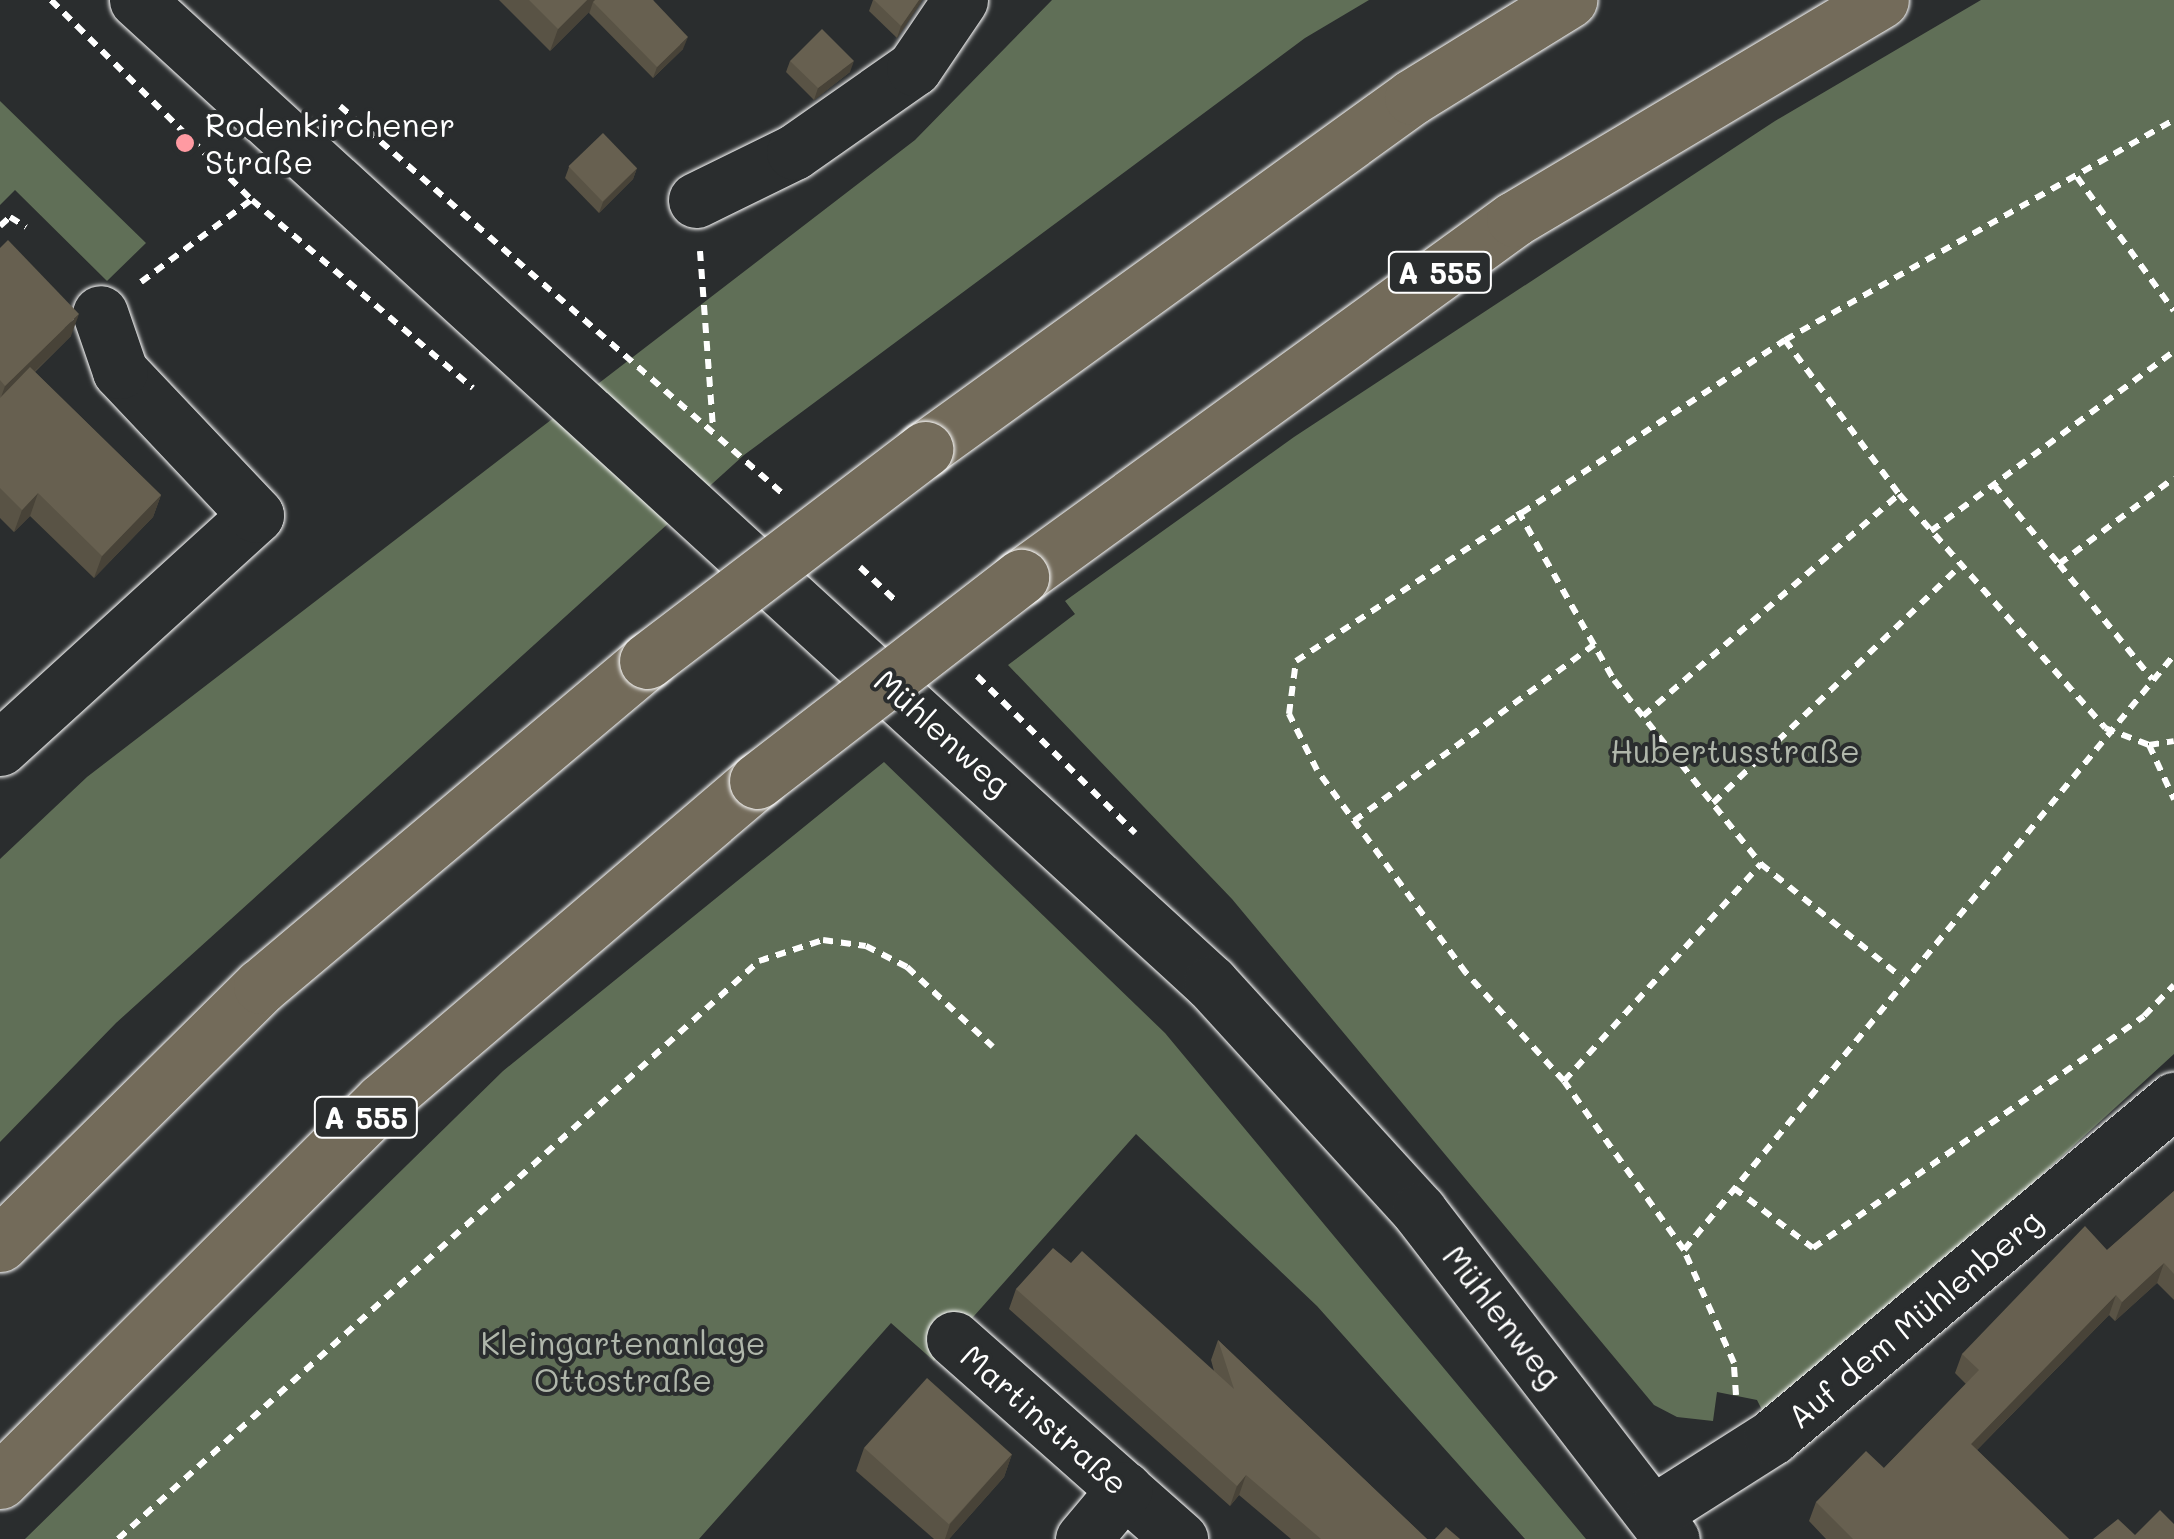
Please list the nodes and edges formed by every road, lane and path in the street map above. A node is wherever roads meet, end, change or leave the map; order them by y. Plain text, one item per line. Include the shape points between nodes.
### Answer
1 (137, 0) edge
2 (960, 0) edge
3 (1570, 0) edge
4 (1881, 0) edge
5 (2174, 120) edge
6 (2077, 177) junction
7 (252, 200) dead end
8 (696, 200) joint
9 (0, 226) edge
10 (26, 227) dead end
11 (148, 278) dead end
12 (2174, 311) edge
13 (100, 313) dead end
14 (1786, 340) junction
15 (2174, 352) edge
16 (713, 429) dead end
17 (2174, 478) edge
18 (1994, 485) junction
19 (1899, 494) junction
20 (1518, 511) junction
21 (1931, 531) junction
22 (2059, 564) junction
23 (1961, 565) junction
24 (1594, 645) junction
25 (2174, 655) edge
26 (2152, 679) junction
27 (1644, 716) junction
28 (2105, 728) junction
29 (2174, 741) edge
30 (2149, 745) junction
31 (0, 748) edge
32 (2174, 799) edge
33 (1713, 803) junction
34 (1354, 821) junction
35 (1762, 864) junction
36 (1901, 978) junction
37 (2174, 985) edge
38 (993, 1047) dead end
39 (1564, 1081) junction
40 (2171, 1110) edge
41 (1734, 1188) junction
42 (0, 1244) edge
43 (1684, 1250) junction
44 (954, 1339) dead end
45 (1734, 1454) junction
46 (0, 1481) edge
47 (1124, 1490) junction
48 (1663, 1526) edge
49 (118, 1539) edge
50 (1083, 1539) edge
51 (1180, 1539) edge

1 - 48 street, Mühlenweg via 1211,983 1419,1211
2 - 8 street via 914,68 794,152
3 - 42 highway, bridge via 1412,97 925,449 647,661 262,986
4 - 46 highway, A 555, bridge via 1514,219 1021,577 756,780 382,1102
5 - 6 path
6 - 12 path
6 - 14 path
7 - 11 path
8 - 16 path
9 - 10 path via 10,216
13 - 31 street via 120,372 256,515
14 - 19 path
14 - 20 path
15 - 18 path
17 - 22 path
18 - 21 path
18 - 22 path
19 - 21 path
19 - 27 path
20 - 24 path
20 - 34 path via 1296,660 1289,714
21 - 23 path
22 - 26 path
23 - 28 path
23 - 33 path
24 - 27 path
24 - 34 path
25 - 26 path
26 - 28 path
27 - 33 path
28 - 30 path
28 - 36 path
29 - 30 path
30 - 32 path
33 - 35 path
34 - 39 path via 1466,973
35 - 36 path
35 - 39 path
36 - 41 path
37 - 41 path via 2144,1016 1813,1248
38 - 49 path via 877,950 823,940 759,960
39 - 43 path
40 - 45 street, Auf dem Mühlenberg via 1772,1437
41 - 43 path
43 - 45 path via 1734,1363
44 - 47 street, Martinstraße
45 - 48 street, Auf dem Mühlenberg
47 - 50 street
47 - 51 street, Martinstraße

